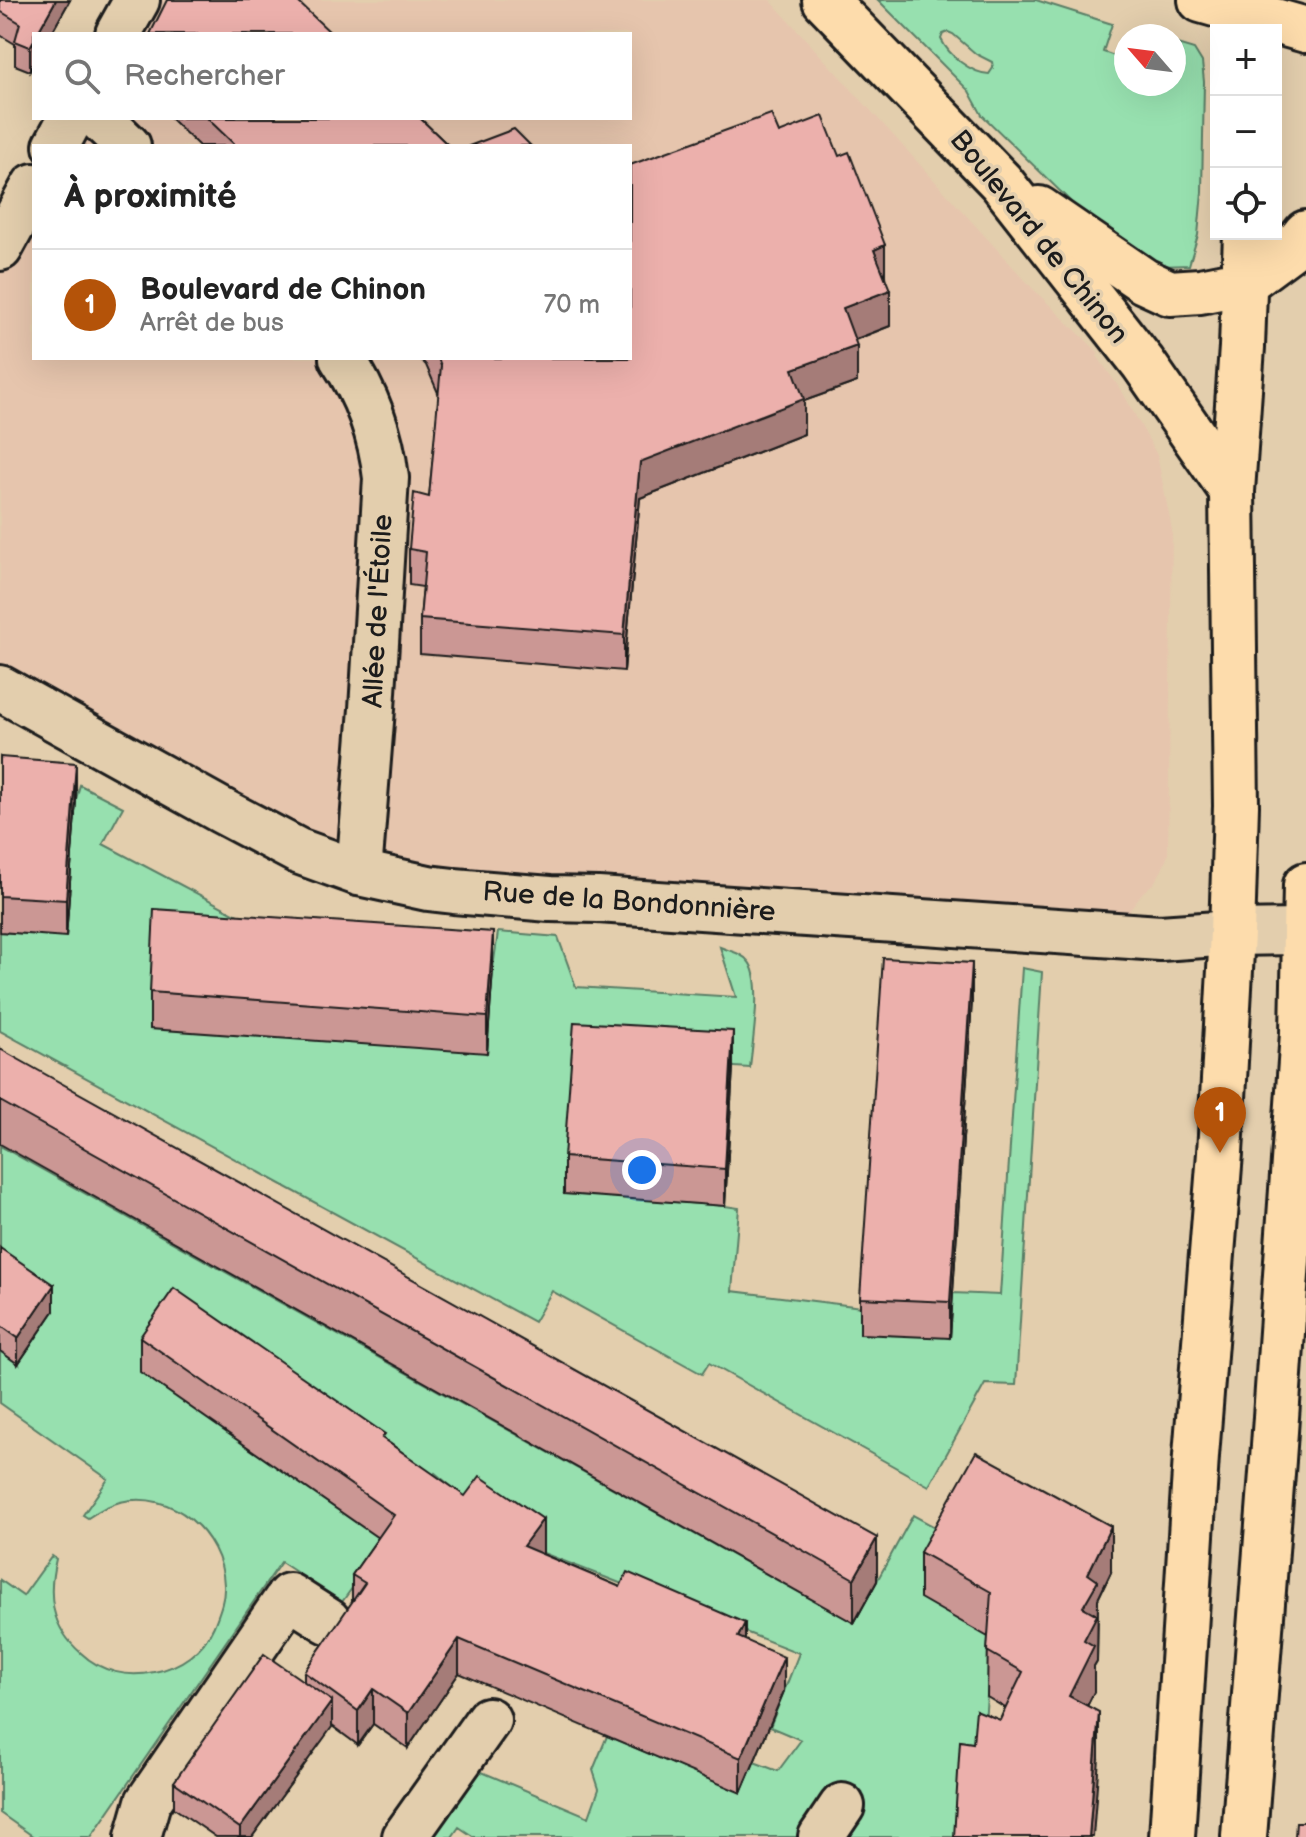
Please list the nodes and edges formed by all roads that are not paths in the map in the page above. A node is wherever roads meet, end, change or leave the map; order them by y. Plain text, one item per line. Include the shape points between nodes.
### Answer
1 (137, 0) edge
2 (825, 0) edge
3 (1201, 0) edge
4 (1292, 19) edge
5 (119, 32) edge
6 (70, 120) edge
7 (101, 120) edge
8 (57, 144) edge
9 (126, 144) edge
10 (1001, 182) junction
11 (32, 190) edge
12 (1306, 233) edge
13 (1246, 240) edge
14 (0, 248) edge
15 (1245, 282) junction
16 (343, 360) edge
17 (1232, 491) junction
18 (0, 688) edge
19 (359, 873) junction
20 (1306, 885) edge
21 (1305, 932) edge
22 (1232, 933) junction
23 (328, 1621) dead end
24 (488, 1720) dead end
25 (138, 1837) edge
26 (405, 1837) edge
27 (1172, 1837) edge
28 (1244, 1837) edge

1 - 5 street
2 - 10 main road, Boulevard de Chinon
3 - 4 main road
6 - 8 street
7 - 9 street
10 - 15 main road via 1144,281 1170,293
10 - 17 main road, Boulevard de Chinon via 1143,363
11 - 14 street
12 - 15 main road
13 - 15 main road
15 - 17 main road
16 - 19 street, Allée de l'Étoile via 377,428 386,478
17 - 22 main road
18 - 19 street, Rue de la Bondonnière via 298,851
19 - 22 street, Rue de la Bondonnière via 428,888 550,899 1160,938
20 - 21 main road
21 - 22 street, Rue de la Bondonnière
21 - 28 main road via 1303,1033
22 - 27 main road
23 - 25 street via 289,1596 148,1802
24 - 26 street

